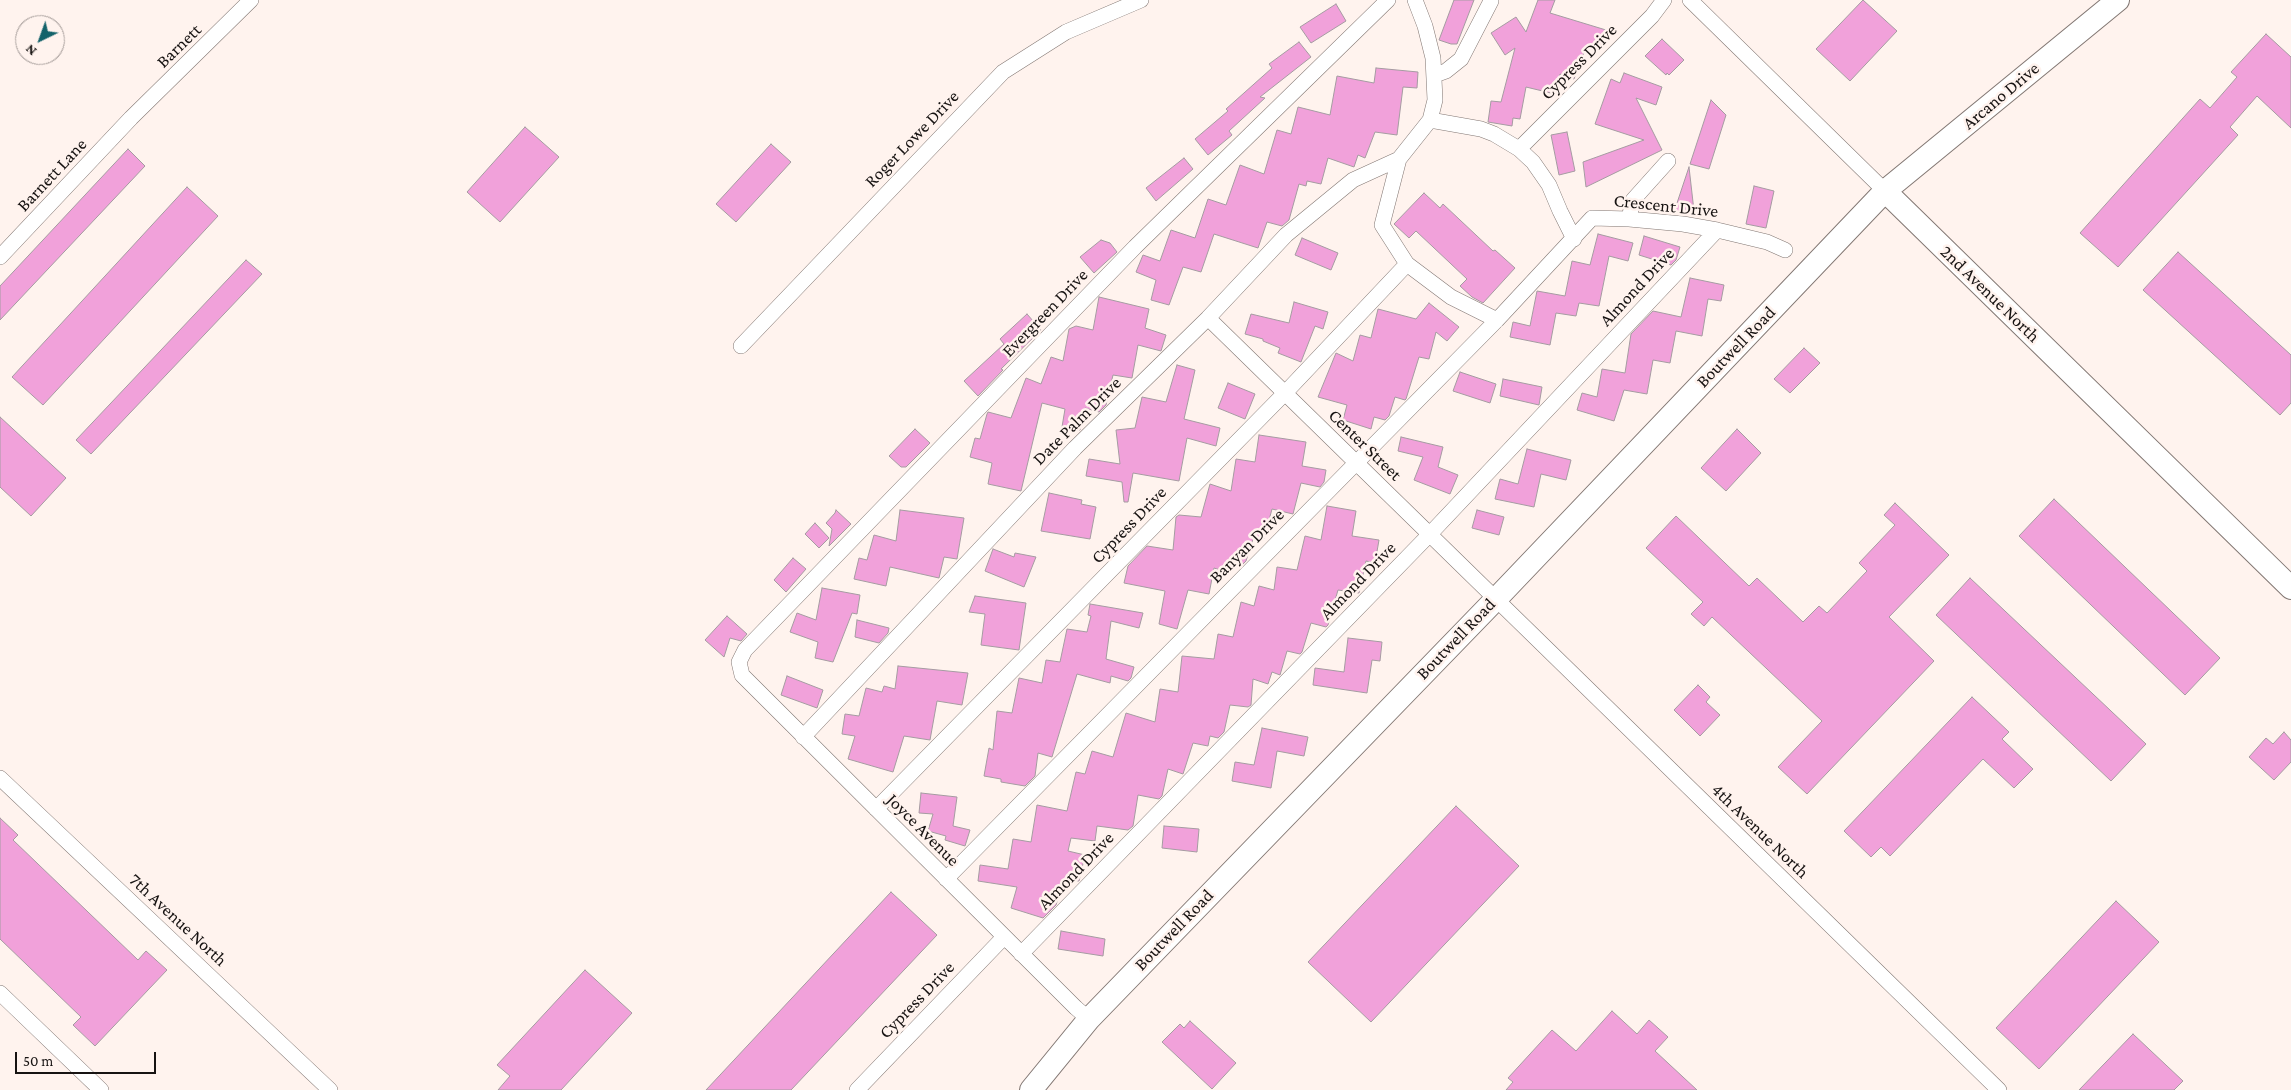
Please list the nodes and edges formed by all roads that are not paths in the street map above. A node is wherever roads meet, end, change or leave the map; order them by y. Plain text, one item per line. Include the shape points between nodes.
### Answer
1 (251, 0) edge
2 (1141, 0) edge
3 (1388, 0) edge
4 (1415, 0) edge
5 (1664, 0) edge
6 (1690, 0) edge
7 (2118, 0) edge
8 (1492, 1) edge
9 (1435, 75) junction
10 (131, 118) joint
11 (1430, 120) junction
12 (1519, 149) junction
13 (1399, 159) junction
14 (1668, 161) dead end
15 (1885, 191) junction
16 (1629, 218) junction
17 (1717, 230) junction
18 (1574, 239) junction
19 (1785, 250) dead end
20 (0, 257) edge
21 (1408, 264) junction
22 (1208, 318) junction
23 (1498, 320) junction
24 (740, 346) dead end
25 (1285, 393) junction
26 (1356, 463) junction
27 (1430, 534) junction
28 (2291, 588) edge
29 (1496, 599) junction
30 (739, 662) joint
31 (803, 737) junction
32 (0, 778) edge
33 (876, 809) junction
34 (946, 879) junction
35 (1004, 937) junction
36 (1021, 954) junction
37 (0, 993) edge
38 (1089, 1019) junction
39 (101, 1090) edge
40 (330, 1090) edge
41 (857, 1090) edge
42 (1031, 1090) edge
43 (1998, 1090) edge

1 - 10 street, Barnett
2 - 24 street, Roger Lowe Drive via 1066,32 1003,72
3 - 30 street, Evergreen Drive via 1135,247 745,650
4 - 9 street via 1425,26
5 - 12 street, Cypress Drive via 1652,16
6 - 15 street, 2nd Avenue North
7 - 15 street, Arcano Drive
8 - 9 street via 1461,59
9 - 11 street via 1435,100
10 - 20 street, Barnett Lane
11 - 12 street via 1481,129
11 - 13 street
12 - 18 street via 1550,185
13 - 21 street via 1382,224
13 - 22 street, Date Palm Drive via 1353,180 1286,235
14 - 16 street via 1633,200
15 - 28 street, 2nd Avenue North
15 - 29 street, Boutwell Road
16 - 17 street, Crescent Drive
16 - 18 street, Crescent Drive via 1592,218
17 - 19 street, Crescent Drive via 1767,242
17 - 27 street, Almond Drive
18 - 23 street, Banyan Drive
21 - 23 street via 1451,297
21 - 25 street, Cypress Drive
22 - 25 street, Center Street
22 - 31 street, Date Palm Drive via 1075,448
23 - 26 street, Banyan Drive
25 - 26 street, Center Street
25 - 33 street, Cypress Drive
26 - 27 street, Center Street
26 - 34 street, Banyan Drive
27 - 29 street, Center Street
27 - 36 street, Almond Drive
29 - 38 street, Boutwell Road
29 - 43 street, 4th Avenue North
30 - 31 street, Joyce Avenue via 742,674
31 - 33 street, Joyce Avenue
32 - 40 street, 7th Avenue North
33 - 34 street, Joyce Avenue
34 - 35 street, Joyce Avenue
35 - 36 street, Joyce Avenue
35 - 41 street, Cypress Drive
36 - 38 street, Joyce Avenue
37 - 39 street
38 - 42 street, Boutwell Road

